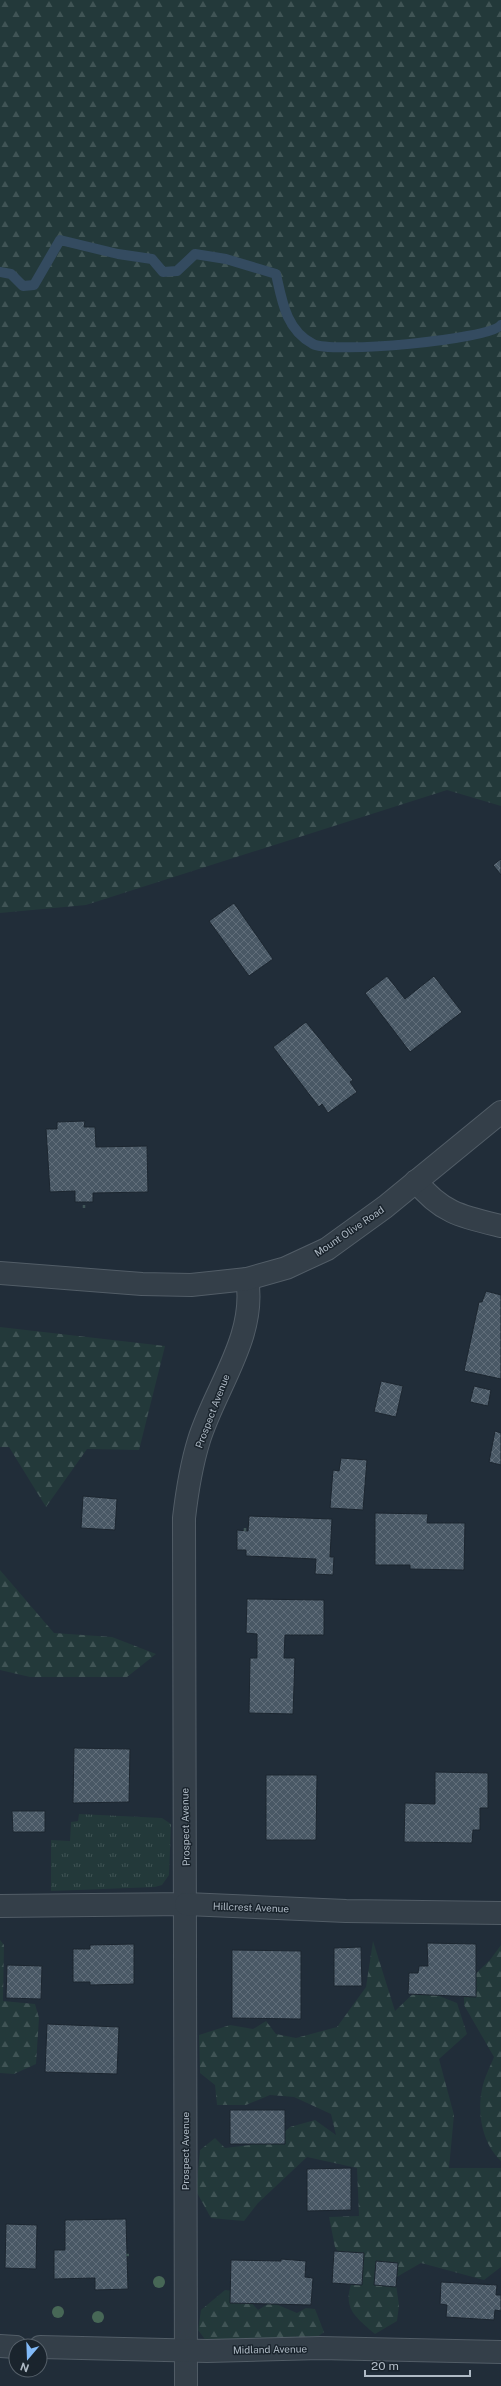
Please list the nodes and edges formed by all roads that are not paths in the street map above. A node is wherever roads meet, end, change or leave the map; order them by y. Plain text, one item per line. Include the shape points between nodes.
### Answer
1 (501, 1112) edge
2 (416, 1181) junction
3 (501, 1226) edge
4 (0, 1273) edge
5 (247, 1279) junction
6 (186, 1904) junction
7 (0, 1906) edge
8 (501, 1913) edge
9 (48, 2347) edge
10 (186, 2351) junction
11 (501, 2352) edge
12 (186, 2386) edge

1 - 2 street, Mount Olive Road
2 - 3 street via 427,1195 443,1208 464,1217
2 - 5 street, Mount Olive Road via 327,1249 286,1268
4 - 5 street, Mount Olive Road via 142,1284 191,1285
5 - 6 street, Prospect Avenue via 250,1295 246,1326 199,1440 189,1478 184,1518 183,1736
6 - 7 street, Hillcrest Avenue
6 - 8 street, Hillcrest Avenue via 346,1911
6 - 10 street, Prospect Avenue
9 - 10 street, Midland Avenue
10 - 11 street, Midland Avenue via 320,2348
10 - 12 street, Prospect Avenue

